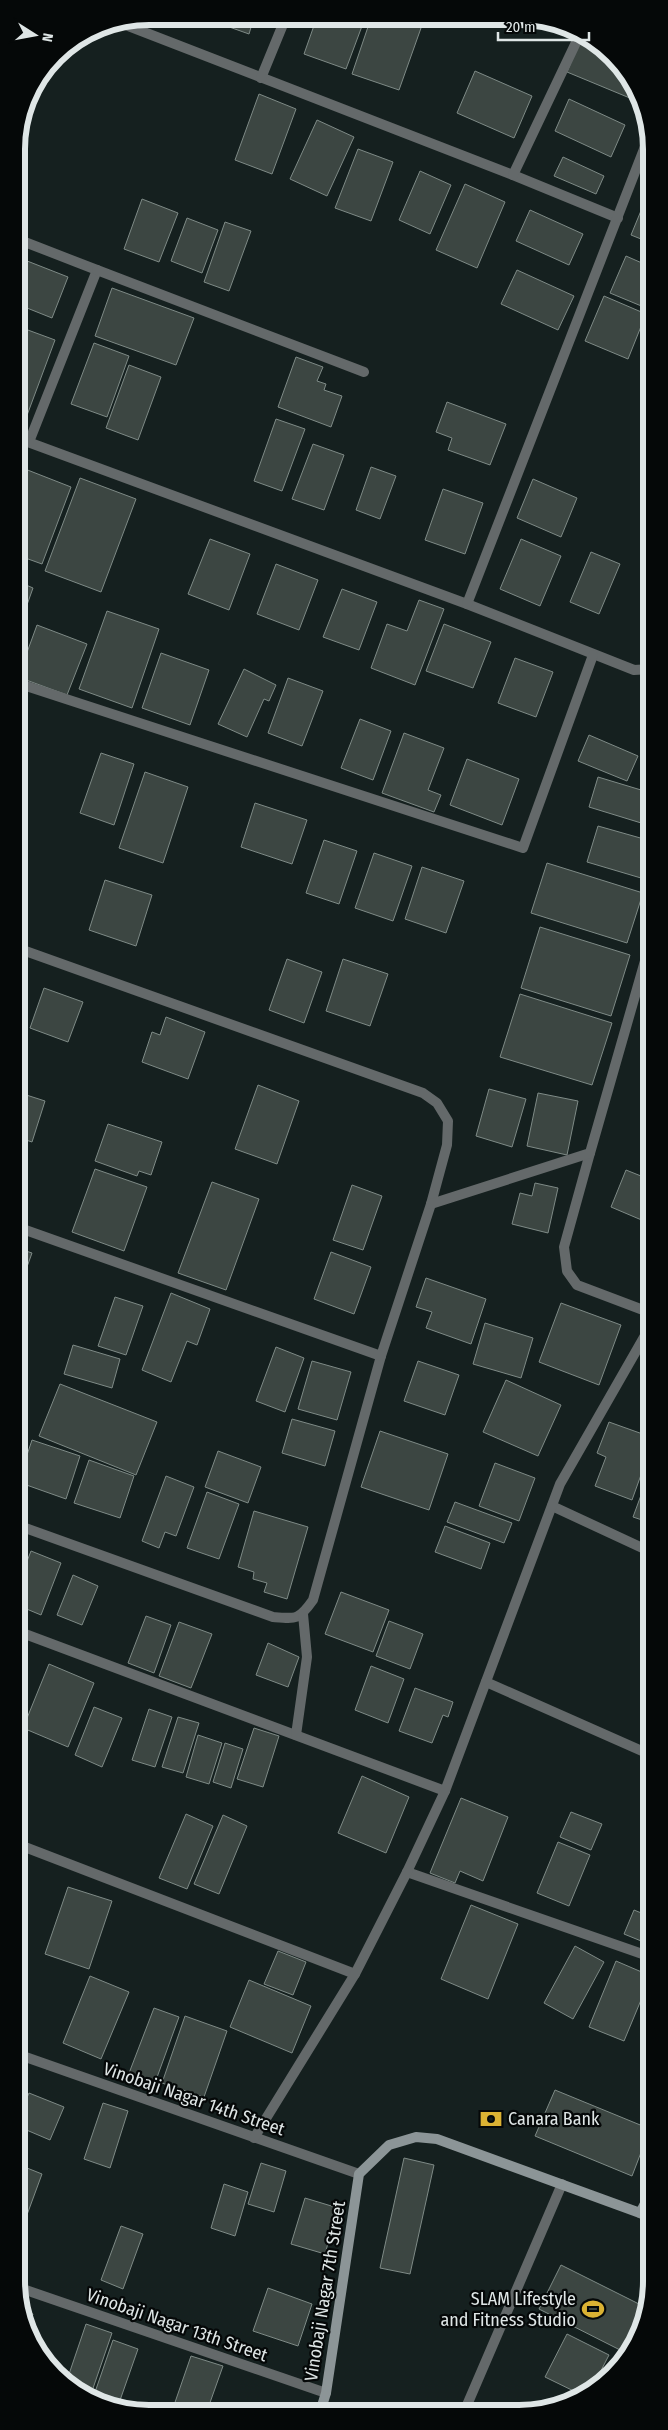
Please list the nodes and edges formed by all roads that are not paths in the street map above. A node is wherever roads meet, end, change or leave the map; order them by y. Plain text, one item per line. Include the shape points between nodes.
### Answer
1 (283, 25) edge
2 (129, 26) edge
3 (577, 40) edge
4 (262, 78) junction
5 (643, 150) edge
6 (513, 174) junction
7 (618, 218) junction
8 (25, 242) edge
9 (97, 270) junction
10 (364, 372) dead end
11 (25, 441) edge
12 (29, 442) junction
13 (467, 604) junction
14 (593, 655) junction
15 (643, 669) edge
16 (25, 686) edge
17 (25, 951) edge
18 (643, 968) edge
19 (590, 1153) junction
20 (431, 1204) junction
21 (25, 1230) edge
22 (643, 1310) edge
23 (643, 1339) edge
24 (381, 1356) junction
25 (552, 1506) junction
26 (25, 1528) edge
27 (643, 1548) edge
28 (303, 1614) junction
29 (25, 1634) edge
30 (486, 1682) junction
31 (296, 1735) junction
32 (643, 1751) edge
33 (445, 1791) junction
34 (25, 1847) edge
35 (407, 1872) junction
36 (643, 1953) edge
37 (355, 1974) junction
38 (25, 2057) edge
39 (254, 2138) junction
40 (359, 2174) junction
41 (562, 2184) junction
42 (643, 2208) edge
43 (640, 2213) junction
44 (643, 2214) edge
45 (26, 2291) edge
46 (326, 2393) junction
47 (322, 2405) edge
48 (467, 2405) edge

1 - 4 street
2 - 4 street
3 - 6 street
4 - 6 street
5 - 7 street
6 - 7 street
7 - 13 street
8 - 9 street
9 - 10 street
9 - 12 street
11 - 12 street
12 - 13 street
13 - 14 street
14 - 15 street via 634,670
14 - 16 street via 523,848
17 - 20 street via 422,1093 437,1102 448,1121 447,1144
18 - 19 street
19 - 20 street
19 - 22 street via 564,1247 567,1271 576,1285
20 - 24 street
21 - 24 street
23 - 25 street via 560,1484
24 - 28 street via 312,1600
25 - 27 street
25 - 30 street
26 - 28 street via 273,1617 293,1619
28 - 31 street via 307,1657
29 - 31 street
30 - 32 street
30 - 33 street
31 - 33 street
33 - 35 street
34 - 37 street
35 - 36 street
35 - 37 street
37 - 39 street
38 - 39 street, Vinobaji Nagar 14th Street
39 - 40 street, Vinobaji Nagar 14th Street
40 - 41 street via 389,2145 416,2137 437,2139
40 - 46 street, Vinobaji Nagar 7th Street
41 - 43 street
41 - 48 street
42 - 43 street
43 - 44 street
45 - 46 street, Vinobaji Nagar 13th Street
46 - 47 street, Vinobaji Nagar 7th Street

